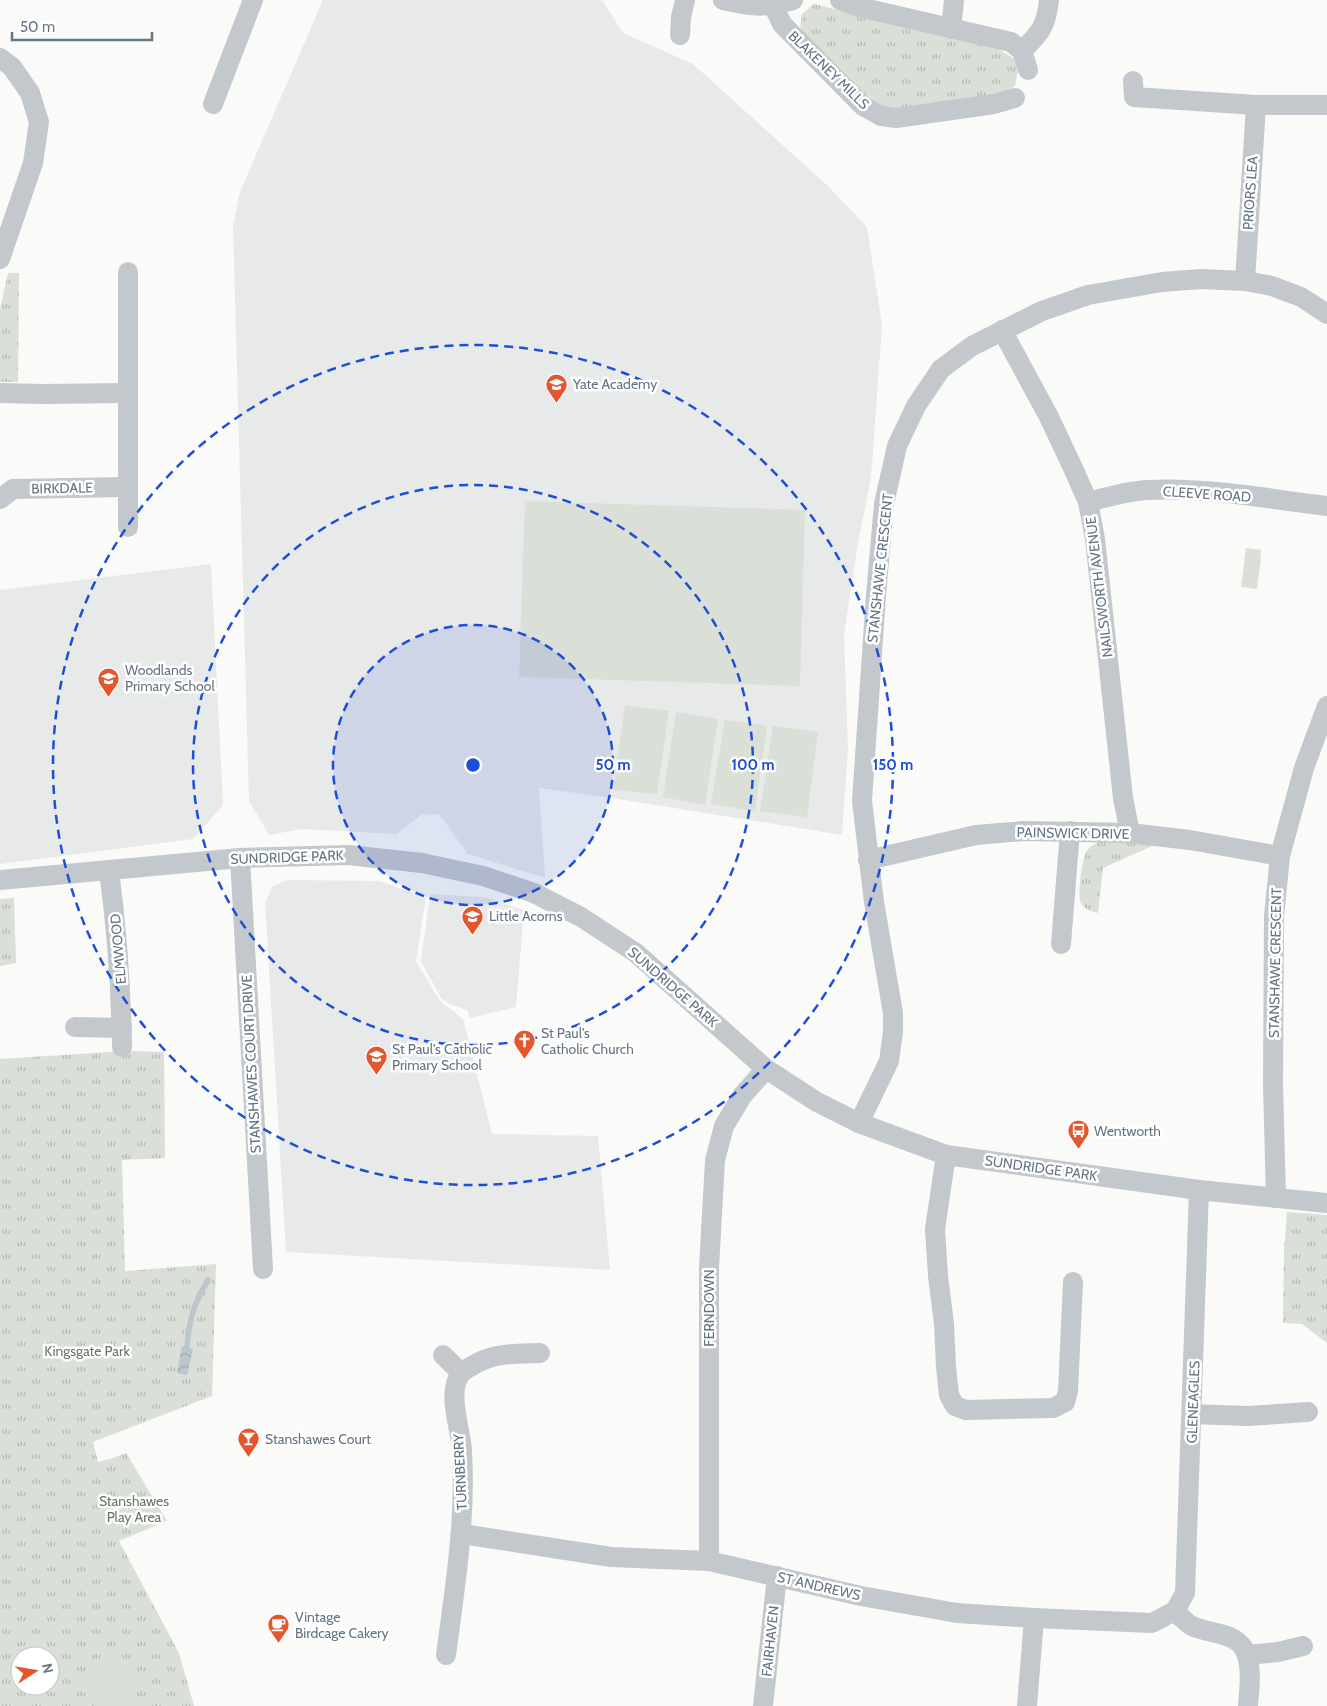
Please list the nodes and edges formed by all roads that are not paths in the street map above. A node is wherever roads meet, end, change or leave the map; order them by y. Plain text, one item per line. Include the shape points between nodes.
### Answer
1 (253, 0) edge
2 (685, 0) edge
3 (723, 0) edge
4 (793, 0) edge
5 (840, 0) edge
6 (954, 0) edge
7 (1049, 0) edge
8 (773, 5) junction
9 (951, 29) junction
10 (680, 35) dead end
11 (0, 58) edge
12 (1134, 80) dead end
13 (1015, 98) dead end
14 (213, 104) dead end
15 (1256, 105) junction
16 (1327, 105) edge
17 (0, 259) edge
18 (128, 272) dead end
19 (1245, 281) junction
20 (1327, 314) edge
21 (1002, 330) junction
22 (128, 392) junction
23 (0, 393) edge
24 (127, 487) junction
25 (0, 499) edge
26 (1088, 502) junction
27 (1327, 506) edge
28 (128, 527) dead end
29 (1327, 706) edge
30 (1070, 831) junction
31 (1130, 833) junction
32 (1280, 856) junction
33 (240, 858) junction
34 (868, 860) junction
35 (109, 871) junction
36 (0, 880) edge
37 (1060, 944) dead end
38 (75, 1027) dead end
39 (766, 1069) junction
40 (859, 1124) junction
41 (946, 1155) junction
42 (1199, 1190) junction
43 (1276, 1198) junction
44 (1327, 1203) edge
45 (263, 1269) dead end
46 (1073, 1282) dead end
47 (540, 1353) dead end
48 (443, 1355) dead end
49 (461, 1372) junction
50 (1308, 1412) dead end
51 (1192, 1414) junction
52 (462, 1534) junction
53 (709, 1562) junction
54 (777, 1576) junction
55 (1175, 1611) junction
56 (1034, 1618) junction
57 (1303, 1646) dead end
58 (446, 1655) dead end
59 (1247, 1655) junction
60 (764, 1706) edge
61 (1027, 1706) edge
62 (1248, 1706) edge

1 - 14 street
2 - 10 street
3 - 8 street via 751,6
4 - 8 street
5 - 9 street via 859,8
6 - 9 street
7 - 9 street via 1047,18 1025,60 1011,42
8 - 13 street, BLAKENEY MILLS via 782,24 863,106 881,116 896,118
11 - 17 street via 12,67 30,93 39,122 33,162
12 - 15 street via 1134,97
15 - 16 street
15 - 19 street, PRIORS LEA
18 - 22 street
19 - 20 street, STANSHAWE CRESCENT via 1272,286 1302,298
19 - 21 street, STANSHAWE CRESCENT via 1162,282 1088,295 1042,311
21 - 26 street, NAILSWORTH AVENUE via 1049,417
21 - 34 street, STANSHAWE CRESCENT via 972,346 941,369 916,406 897,446 884,504 876,595 862,800
22 - 23 street
22 - 24 street
24 - 25 street, BIRKDALE via 13,489
24 - 28 street
26 - 27 street, CLEEVE ROAD via 1148,490 1212,492
26 - 31 street, NAILSWORTH AVENUE
29 - 32 street, STANSHAWE CRESCENT via 1304,768
30 - 31 street, PAINSWICK DRIVE
30 - 34 street, PAINSWICK DRIVE via 976,834
30 - 37 street
31 - 32 street, PAINSWICK DRIVE
32 - 43 street, STANSHAWE CRESCENT via 1274,916
33 - 35 street, SUNDRIDGE PARK
33 - 39 street, SUNDRIDGE PARK via 348,855 422,863 483,876 534,893 581,917 636,953
33 - 45 street, STANSHAWES COURT DRIVE
34 - 40 street, STANSHAWE CRESCENT via 893,1013 893,1032 889,1061
35 - 36 street, SUNDRIDGE PARK
35 - 38 street, ELMWOOD via 117,930 122,1037
39 - 40 street, SUNDRIDGE PARK
39 - 53 street, FERNDOWN via 742,1096 724,1126 715,1160 709,1268
40 - 41 street, SUNDRIDGE PARK
41 - 42 street, SUNDRIDGE PARK
41 - 46 street via 934,1229 949,1395 955,1406 966,1410 1054,1408 1065,1402
42 - 43 street, SUNDRIDGE PARK
42 - 51 street, GLENEAGLES
43 - 44 street, SUNDRIDGE PARK
47 - 49 street via 492,1356
48 - 49 street
49 - 52 street, TURNBERRY via 454,1387 462,1449
50 - 51 street via 1248,1416
51 - 55 street, GLENEAGLES via 1185,1593
52 - 53 street, ST ANDREWS via 611,1557
52 - 58 street, TURNBERRY
53 - 54 street, ST ANDREWS
54 - 56 street, ST ANDREWS via 861,1596 957,1613
54 - 60 street, FAIRHAVEN
55 - 56 street, ST ANDREWS via 1152,1623
55 - 59 street via 1192,1626 1233,1638 1242,1644
56 - 61 street
57 - 59 street
59 - 62 street via 1250,1672

